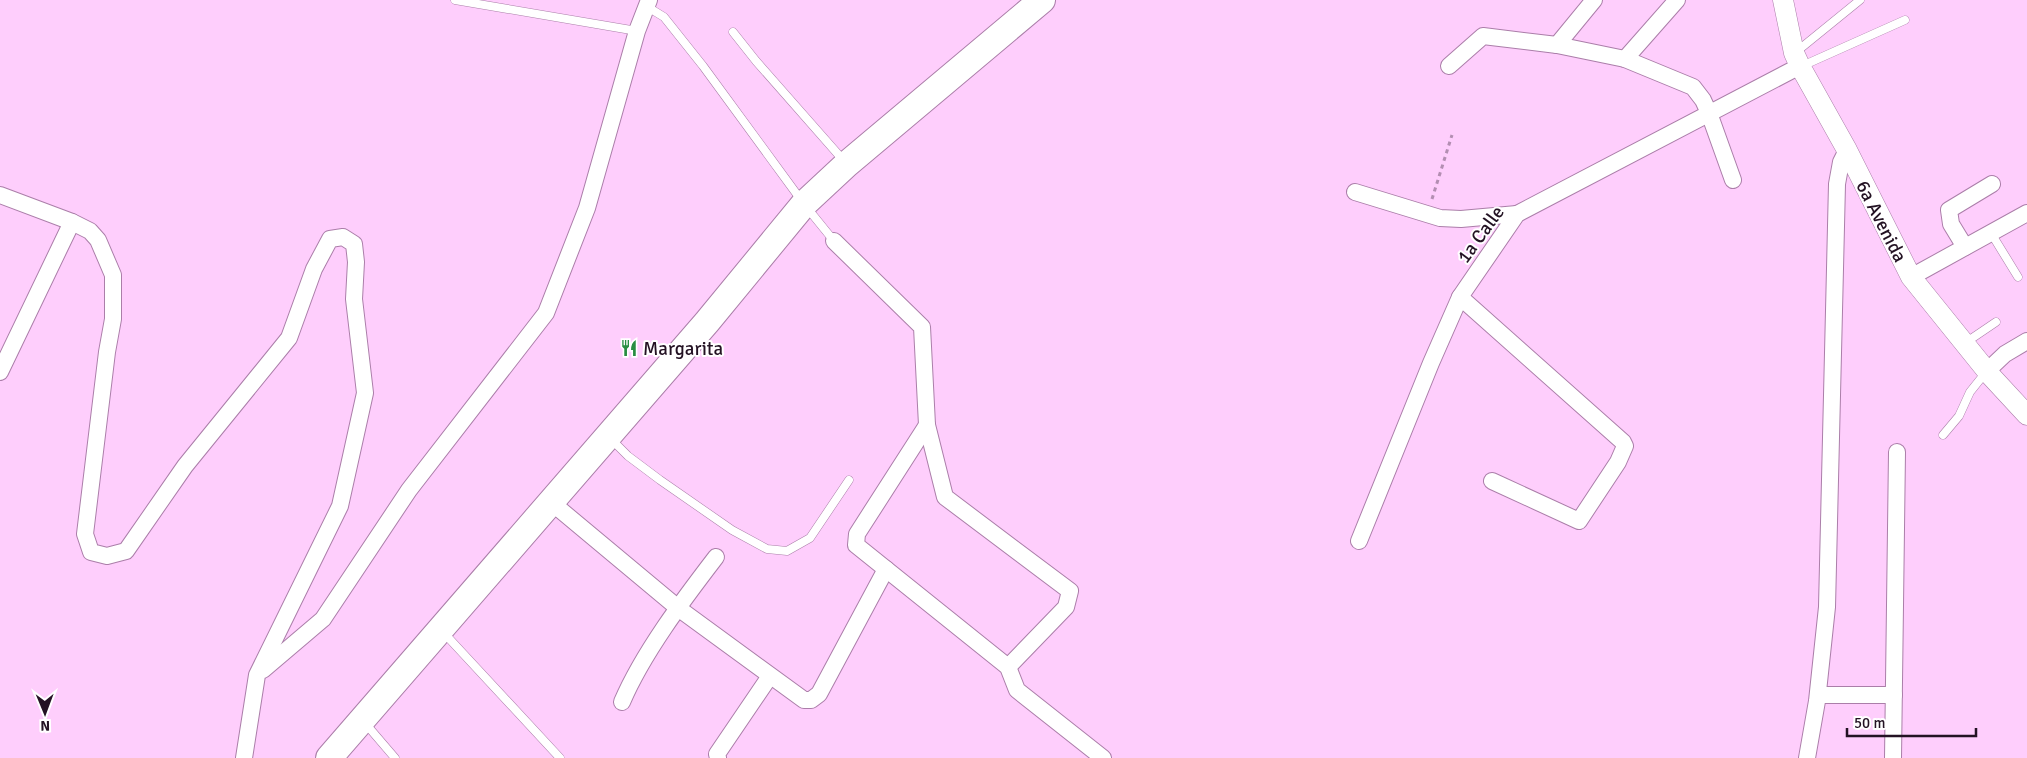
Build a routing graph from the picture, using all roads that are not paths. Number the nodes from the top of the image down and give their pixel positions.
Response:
1 (455, 0) edge
2 (1042, 0) edge
3 (1594, 0) edge
4 (1677, 0) edge
5 (1783, 0) edge
6 (1860, 0) edge
7 (648, 3) edge
8 (1905, 20) dead end
9 (638, 31) junction
10 (733, 32) dead end
11 (1558, 45) junction
12 (1625, 59) junction
13 (1797, 60) junction
14 (1449, 66) dead end
15 (1709, 113) junction
16 (1847, 150) junction
17 (847, 164) junction
18 (1732, 180) dead end
19 (1992, 184) dead end
20 (1355, 192) dead end
21 (0, 195) edge
22 (804, 204) junction
23 (2027, 213) edge
24 (1517, 214) junction
25 (72, 222) junction
26 (1991, 233) junction
27 (834, 241) joint
28 (1965, 247) junction
29 (2018, 276) dead end
30 (1911, 277) junction
31 (1460, 297) junction
32 (1996, 322) dead end
33 (2027, 342) edge
34 (1965, 343) junction
35 (1987, 371) junction
36 (0, 372) edge
37 (2027, 415) edge
38 (928, 425) junction
39 (1942, 435) dead end
40 (608, 436) junction
41 (1897, 452) dead end
42 (849, 480) dead end
43 (1492, 480) dead end
44 (551, 502) junction
45 (1360, 540) dead end
46 (716, 557) dead end
47 (886, 569) junction
48 (678, 608) junction
49 (441, 629) junction
50 (1008, 667) junction
51 (257, 675) junction
52 (770, 676) junction
53 (1818, 695) junction
54 (1894, 695) junction
55 (622, 702) dead end
56 (362, 719) junction
57 (244, 758) edge
58 (329, 758) edge
59 (395, 758) edge
60 (560, 758) edge
61 (718, 758) edge
62 (1103, 758) edge
63 (1807, 758) edge
64 (1893, 758) edge

1 - 9 lane
2 - 17 main road
3 - 11 street
4 - 12 street
5 - 13 street, 6a Avenida
6 - 13 lane
7 - 9 street
7 - 22 lane
8 - 13 lane
9 - 51 street
10 - 17 lane
11 - 12 street
11 - 14 street
12 - 15 street
13 - 15 street, 1a Calle
13 - 16 street, 6a Avenida
15 - 18 street
15 - 24 street, 1a Calle
16 - 30 street, 6a Avenida
16 - 53 street
17 - 22 main road
19 - 28 street
20 - 24 street
21 - 25 street
22 - 27 lane
22 - 40 main road
23 - 26 street
24 - 31 street, 1a Calle
25 - 36 street
25 - 51 street
26 - 28 street
26 - 29 lane
27 - 38 street
28 - 30 street
30 - 34 street, 6a Avenida
31 - 43 street
31 - 45 street, 1a Calle
32 - 34 lane
33 - 35 street
34 - 35 street, 6a Avenida
35 - 37 street, 6a Avenida
35 - 39 lane
38 - 47 street
38 - 50 street
40 - 42 lane
40 - 44 main road
41 - 54 street
44 - 48 street
44 - 49 main road
46 - 48 street
47 - 50 street
47 - 52 street
48 - 52 street
48 - 55 street
49 - 56 main road
49 - 60 lane
50 - 62 street
51 - 57 street
52 - 61 street
53 - 54 street
53 - 63 street
54 - 64 street
56 - 58 main road
56 - 59 lane

